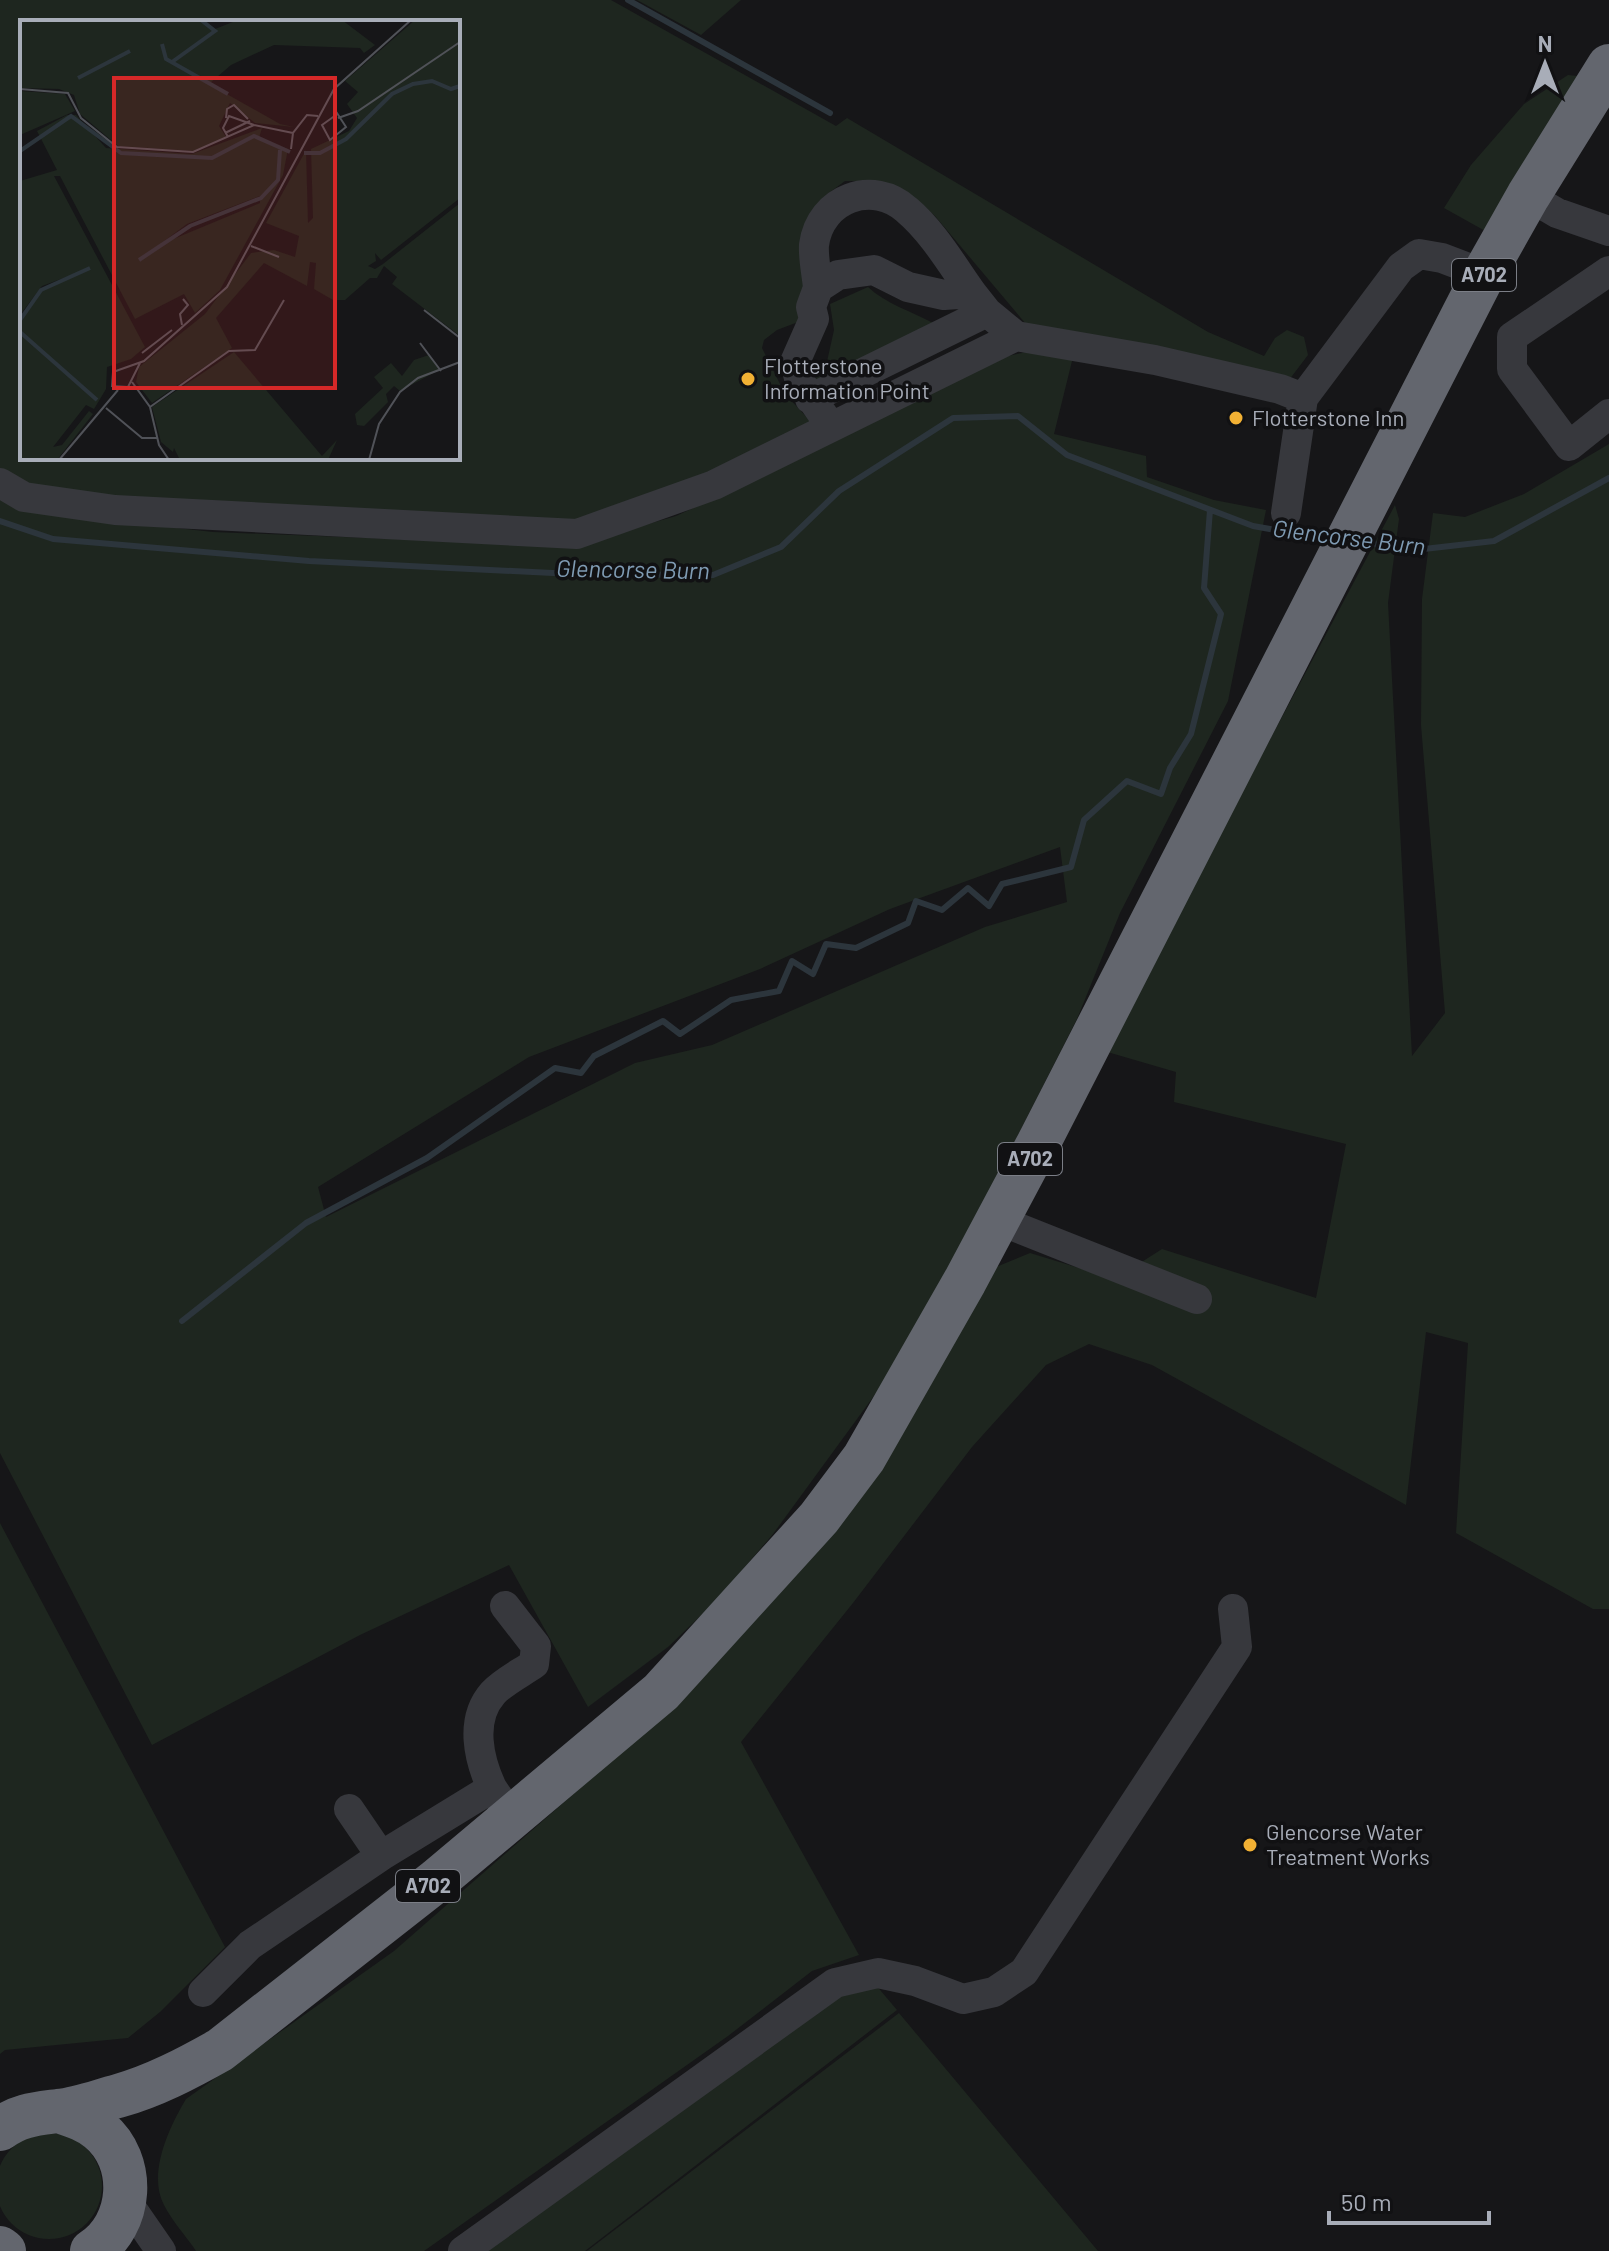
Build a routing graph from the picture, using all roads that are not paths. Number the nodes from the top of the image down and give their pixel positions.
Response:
1 (1609, 66) edge
2 (1528, 196) junction
3 (1609, 231) edge
4 (1609, 271) edge
5 (1484, 274) junction
6 (818, 288) junction
7 (980, 303) junction
8 (1016, 336) junction
9 (1303, 398) junction
10 (810, 399) junction
11 (1609, 414) edge
12 (830, 425) junction
13 (0, 483) edge
14 (1286, 513) dead end
15 (998, 1220) junction
16 (1197, 1299) dead end
17 (505, 1606) dead end
18 (1233, 1609) dead end
19 (502, 1802) junction
20 (349, 1809) dead end
21 (381, 1856) junction
22 (203, 1992) dead end
23 (187, 2069) junction
24 (59, 2111) junction
25 (0, 2129) edge
26 (124, 2184) junction
27 (92, 2251) edge
28 (161, 2251) edge
29 (463, 2251) edge

1 - 2 highway, A702
2 - 3 street
2 - 5 highway, A702
4 - 11 street
5 - 9 street
5 - 15 highway, A702
6 - 7 street
6 - 7 street
6 - 10 street
7 - 8 street
7 - 10 street
8 - 9 street
8 - 12 street
9 - 14 street
10 - 12 street
12 - 13 street
15 - 16 street
15 - 19 highway, A702
17 - 19 street
18 - 29 street
19 - 21 street
19 - 23 highway, A702
20 - 21 street
21 - 22 street
23 - 24 highway, A702
23 - 26 highway, A702
24 - 25 highway, A702
24 - 26 highway
26 - 27 highway, A702
26 - 28 street

